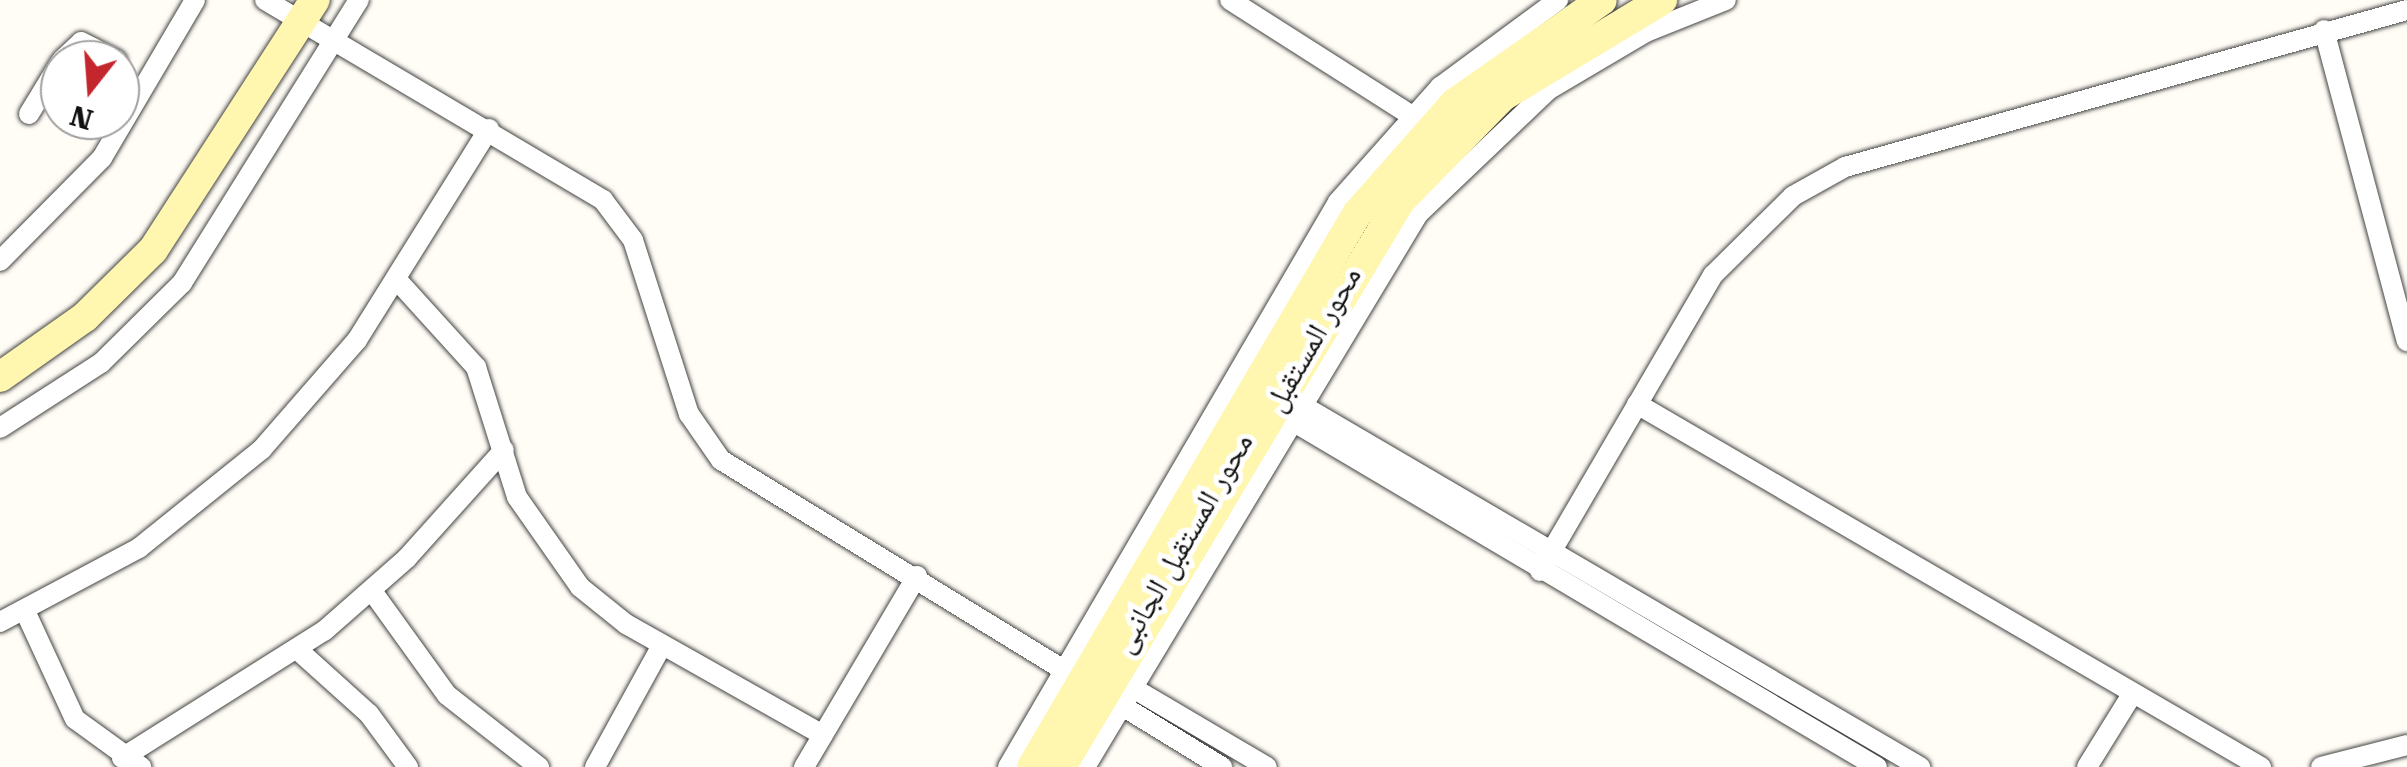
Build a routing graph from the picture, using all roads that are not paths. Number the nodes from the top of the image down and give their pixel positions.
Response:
1 (195, 0) edge
2 (264, 0) edge
3 (359, 0) edge
4 (1230, 0) edge
5 (1276, 0) edge
6 (1558, 0) edge
7 (1602, 0) edge
8 (1662, 0) edge
9 (1726, 0) edge
10 (2407, 10) edge
11 (308, 11) edge
12 (1258, 17) junction
13 (2324, 30) junction
14 (336, 39) junction
15 (140, 74) edge
16 (150, 80) junction
17 (40, 96) edge
18 (29, 114) dead end
19 (1421, 121) junction
20 (490, 129) junction
21 (0, 262) edge
22 (397, 280) junction
23 (2407, 342) edge
24 (0, 377) edge
25 (1275, 400) junction
26 (1637, 404) junction
27 (0, 428) edge
28 (504, 450) junction
29 (1202, 456) junction
30 (1552, 551) junction
31 (1540, 571) junction
32 (917, 576) junction
33 (372, 591) junction
34 (25, 611) junction
35 (0, 622) edge
36 (662, 645) junction
37 (299, 650) junction
38 (1102, 683) junction
39 (2131, 696) junction
40 (823, 735) junction
41 (2407, 745) edge
42 (132, 762) edge
43 (408, 767) edge
44 (539, 767) edge
45 (595, 767) edge
46 (804, 767) edge
47 (1008, 767) edge
48 (1032, 767) edge
49 (1062, 767) edge
50 (1086, 767) edge
51 (1222, 767) edge
52 (1267, 767) edge
53 (1877, 767) edge
54 (1920, 767) edge
55 (2088, 767) edge
56 (2260, 767) edge
57 (2320, 767) edge

1 - 16 street
2 - 11 street
3 - 14 street
4 - 12 street
5 - 12 street
6 - 19 street, محور المستقبل الجانبى
7 - 19 street, محور المستقبل
8 - 25 street, محور المستقبل
9 - 25 street
10 - 13 street
11 - 14 street
11 - 24 street
12 - 19 street
13 - 23 street
13 - 26 street
14 - 20 street
14 - 27 street
15 - 16 street
16 - 21 street
17 - 18 street
19 - 25 street, محور المستقبل
19 - 29 street, محور المستقبل الجانبى
20 - 22 street
20 - 32 street
22 - 28 street
22 - 34 street
25 - 29 street, محور المستقبل
25 - 30 street
25 - 31 street
25 - 38 street, محور المستقبل
26 - 30 street
26 - 39 street
28 - 33 street
28 - 36 street
29 - 38 street, محور المستقبل
30 - 31 street
30 - 54 street
31 - 53 street
32 - 38 street
32 - 40 street
33 - 37 street
33 - 44 street
34 - 35 street
34 - 42 street
36 - 40 street
36 - 45 street
37 - 42 street
37 - 43 street
38 - 47 street, محور المستقبل الجانبى
38 - 48 street, محور المستقبل
38 - 49 street, محور المستقبل
38 - 50 street
38 - 51 street
38 - 52 street
39 - 55 street
39 - 56 street
40 - 46 street
41 - 57 street

